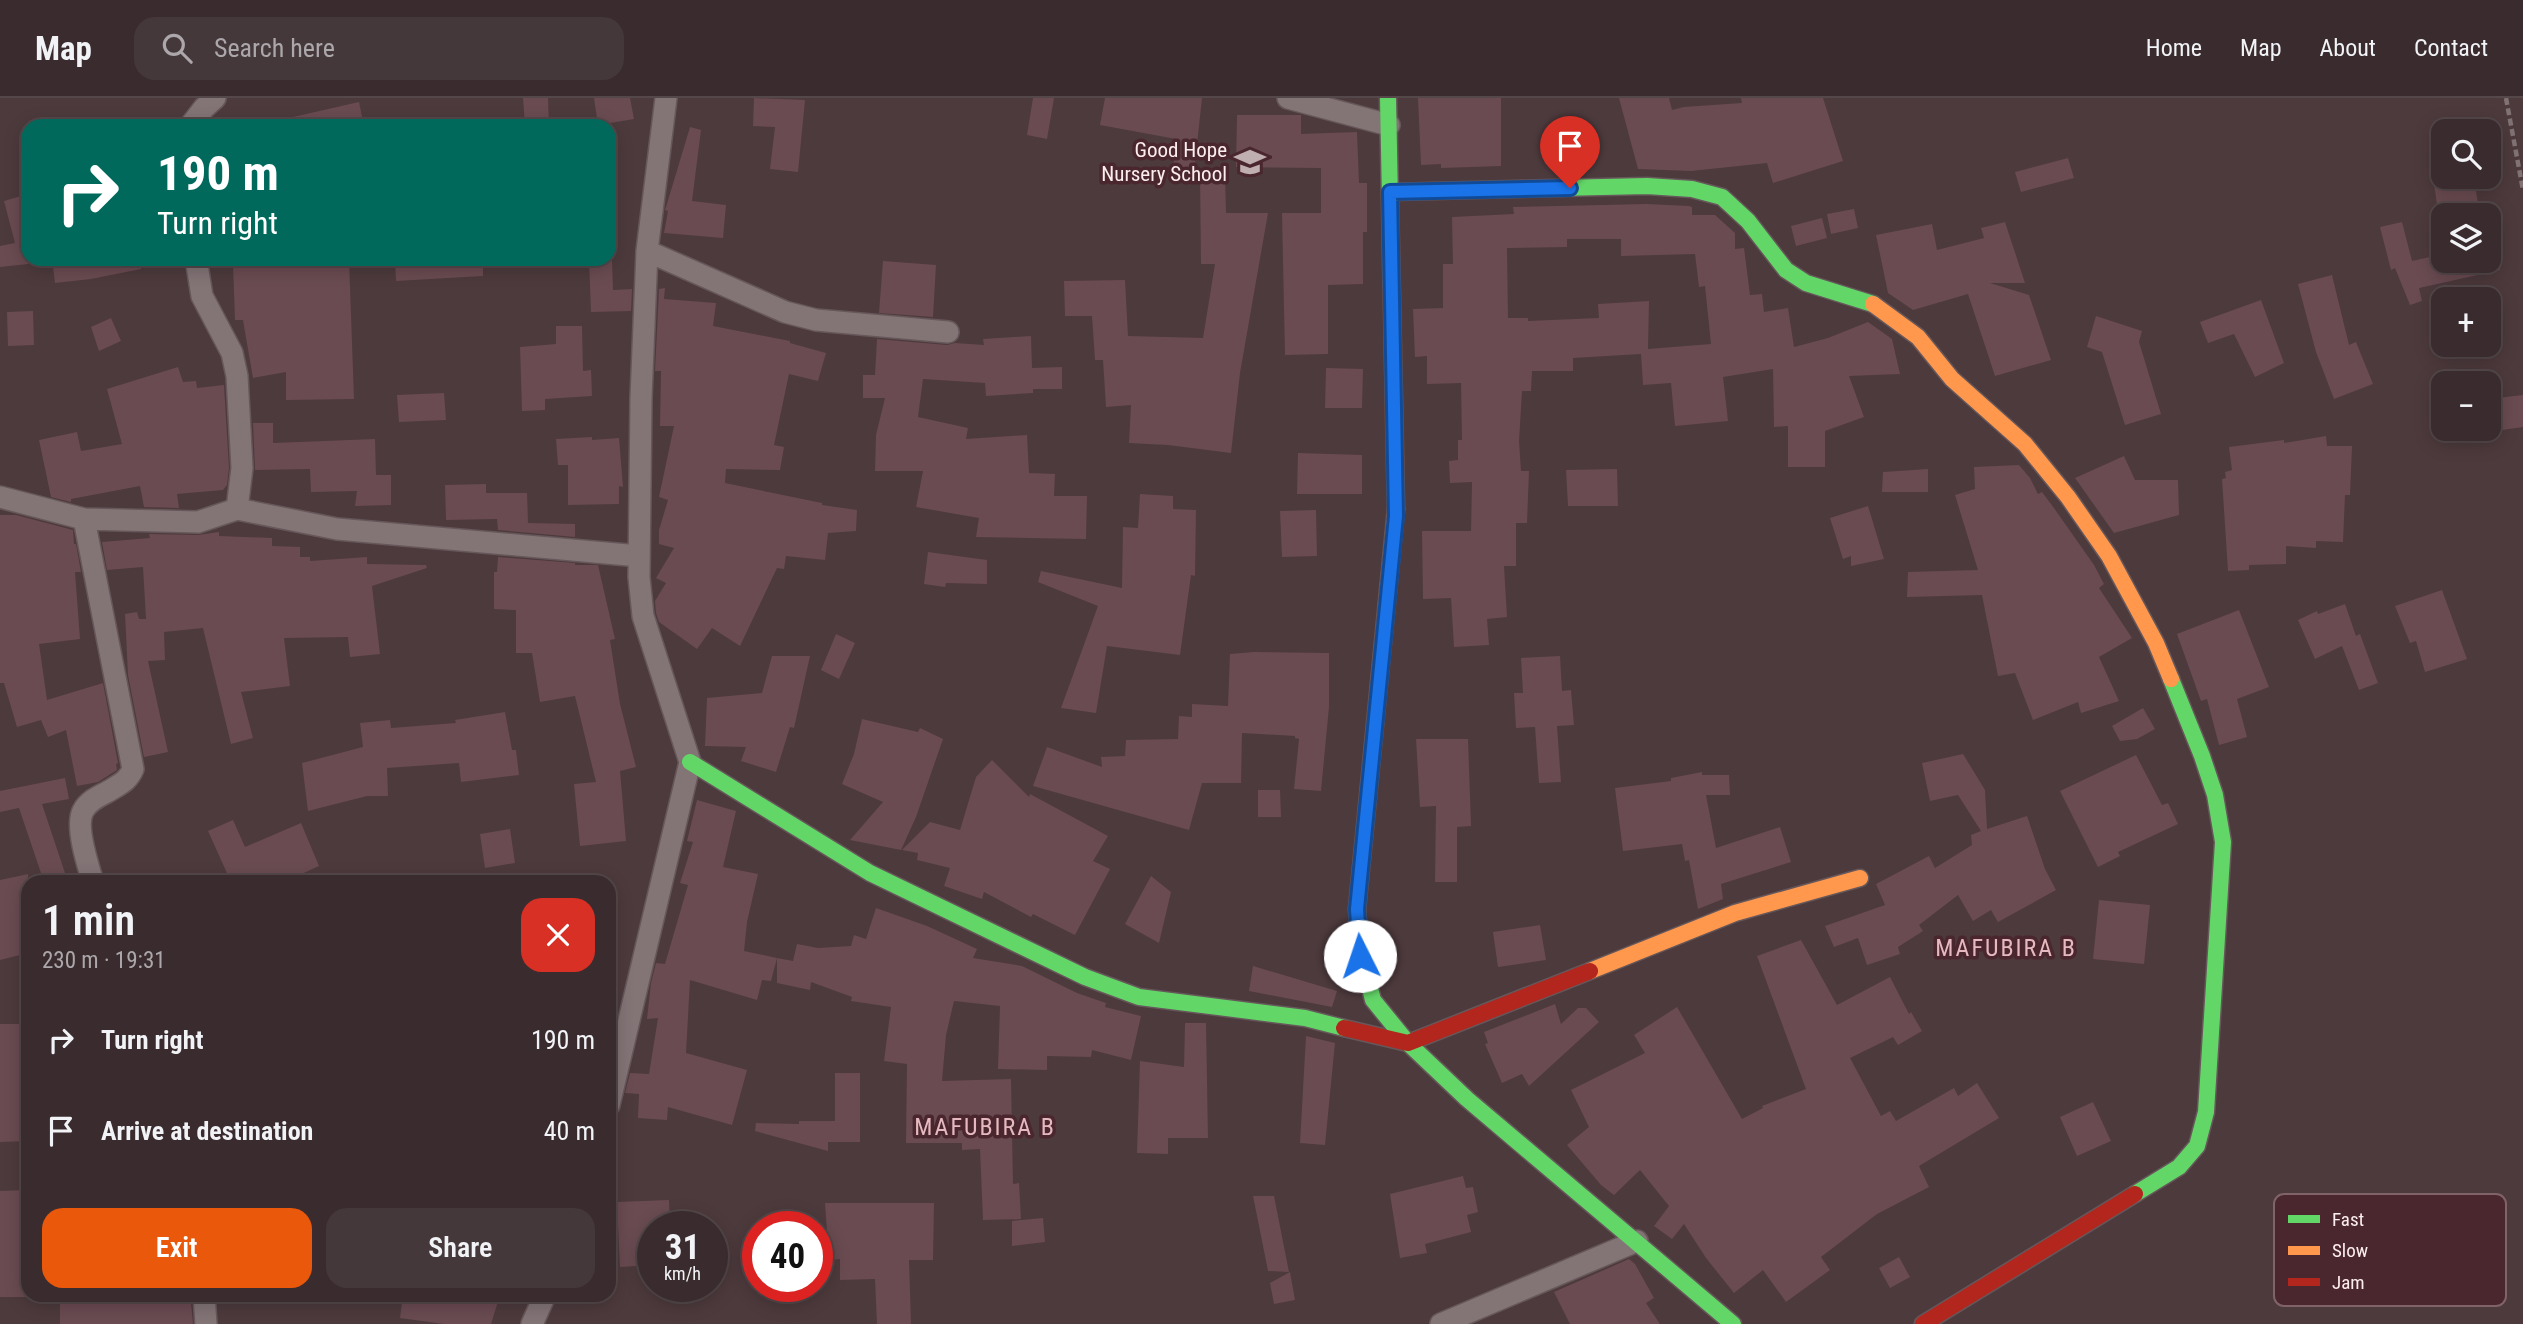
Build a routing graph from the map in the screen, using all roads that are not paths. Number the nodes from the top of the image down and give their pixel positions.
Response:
1 (215, 98) edge
2 (666, 98) edge
3 (1288, 98) edge
4 (1388, 98) edge
5 (195, 119) edge
6 (1389, 125) junction
7 (1390, 192) junction
8 (647, 251) junction
9 (197, 266) edge
10 (948, 332) dead end
11 (0, 497) edge
12 (237, 509) junction
13 (84, 519) junction
14 (639, 556) junction
15 (690, 762) junction
16 (91, 875) edge
17 (1860, 878) dead end
18 (1408, 1043) junction
19 (616, 1075) edge
20 (1637, 1241) junction
21 (204, 1302) edge
22 (542, 1302) edge
23 (206, 1324) edge
24 (532, 1324) edge
25 (1441, 1324) edge
26 (1733, 1324) edge
27 (1923, 1324) edge

1 - 5 street
2 - 8 street
3 - 6 street
4 - 6 street
6 - 7 street
7 - 18 street
7 - 27 street
8 - 10 street
8 - 14 street
9 - 12 street
11 - 13 street
12 - 13 street
12 - 14 street
13 - 16 street
14 - 15 street
15 - 18 street
15 - 19 street
17 - 18 street
18 - 20 street
20 - 25 street
20 - 26 street
21 - 23 street
22 - 24 street

